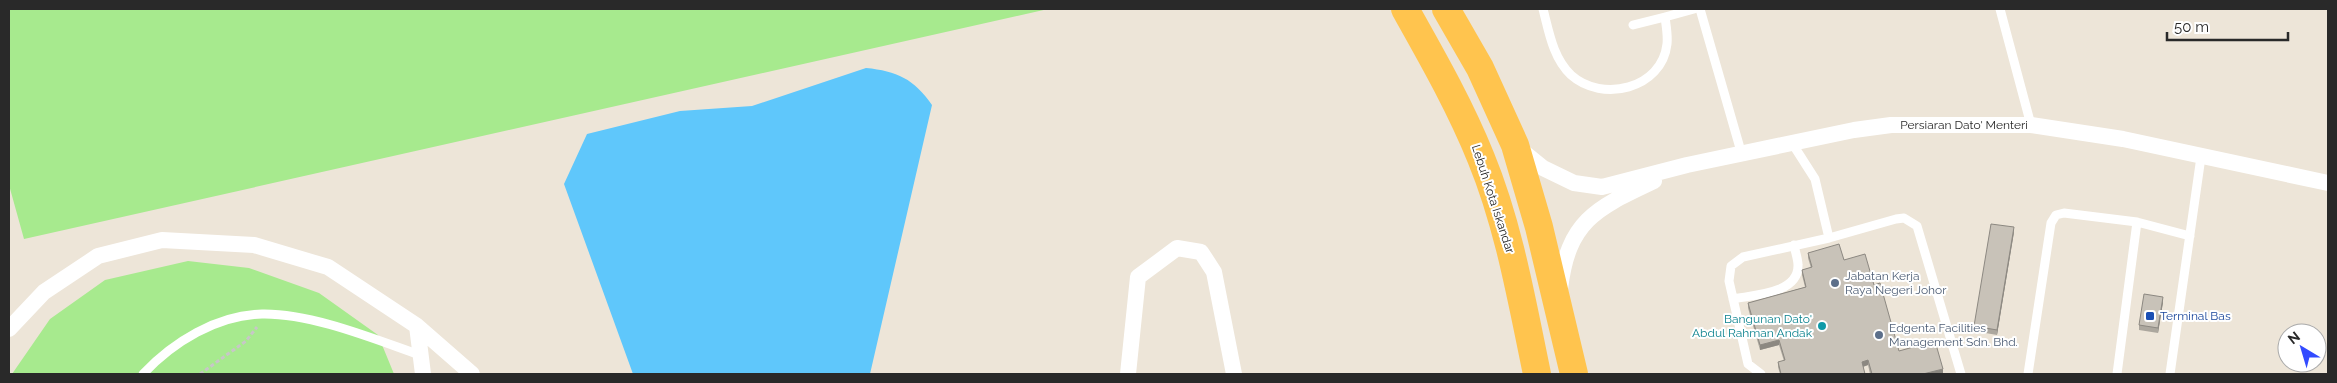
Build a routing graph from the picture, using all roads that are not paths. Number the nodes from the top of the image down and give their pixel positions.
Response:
1 (1405, 9) edge
2 (1446, 9) edge
3 (1543, 9) edge
4 (1694, 9) edge
5 (1700, 9) edge
6 (2000, 9) edge
7 (1665, 17) junction
8 (1633, 25) dead end
9 (2031, 125) junction
10 (1792, 143) junction
11 (1515, 145) junction
12 (1742, 155) junction
13 (2201, 157) junction
14 (1687, 165) junction
15 (2328, 183) edge
16 (2137, 222) junction
17 (2190, 236) junction
18 (1828, 238) junction
19 (1794, 245) junction
20 (1733, 299) junction
21 (1558, 310) junction
22 (417, 326) junction
23 (9, 329) edge
24 (420, 355) junction
25 (143, 374) edge
26 (423, 374) edge
27 (472, 374) edge
28 (1128, 374) edge
29 (1234, 374) edge
30 (1537, 374) edge
31 (1574, 374) edge
32 (1761, 374) edge
33 (1961, 374) edge
34 (2028, 374) edge
35 (2117, 374) edge
36 (2170, 374) edge

1 - 30 highway, Lebuh Kota Iskandar
2 - 11 highway
3 - 7 lane
4 - 7 lane
5 - 12 lane
6 - 9 lane
7 - 8 lane
9 - 10 street, Persiaran Dato' Menteri
9 - 13 street, Persiaran Dato' Menteri
10 - 12 street, Persiaran Dato' Menteri
10 - 18 lane
11 - 14 street, Persiaran Dato' Menteri
11 - 21 highway
12 - 14 street, Persiaran Dato' Menteri
13 - 15 street, Persiaran Dato' Menteri
13 - 17 lane
14 - 21 street, Persiaran Dato' Menteri
16 - 17 lane
16 - 34 lane
16 - 35 lane
17 - 36 lane
18 - 19 lane
18 - 33 lane
19 - 20 lane
19 - 20 lane
20 - 32 lane
21 - 31 highway
22 - 23 street
22 - 24 street
22 - 27 street
24 - 25 lane
24 - 26 street
28 - 29 street

